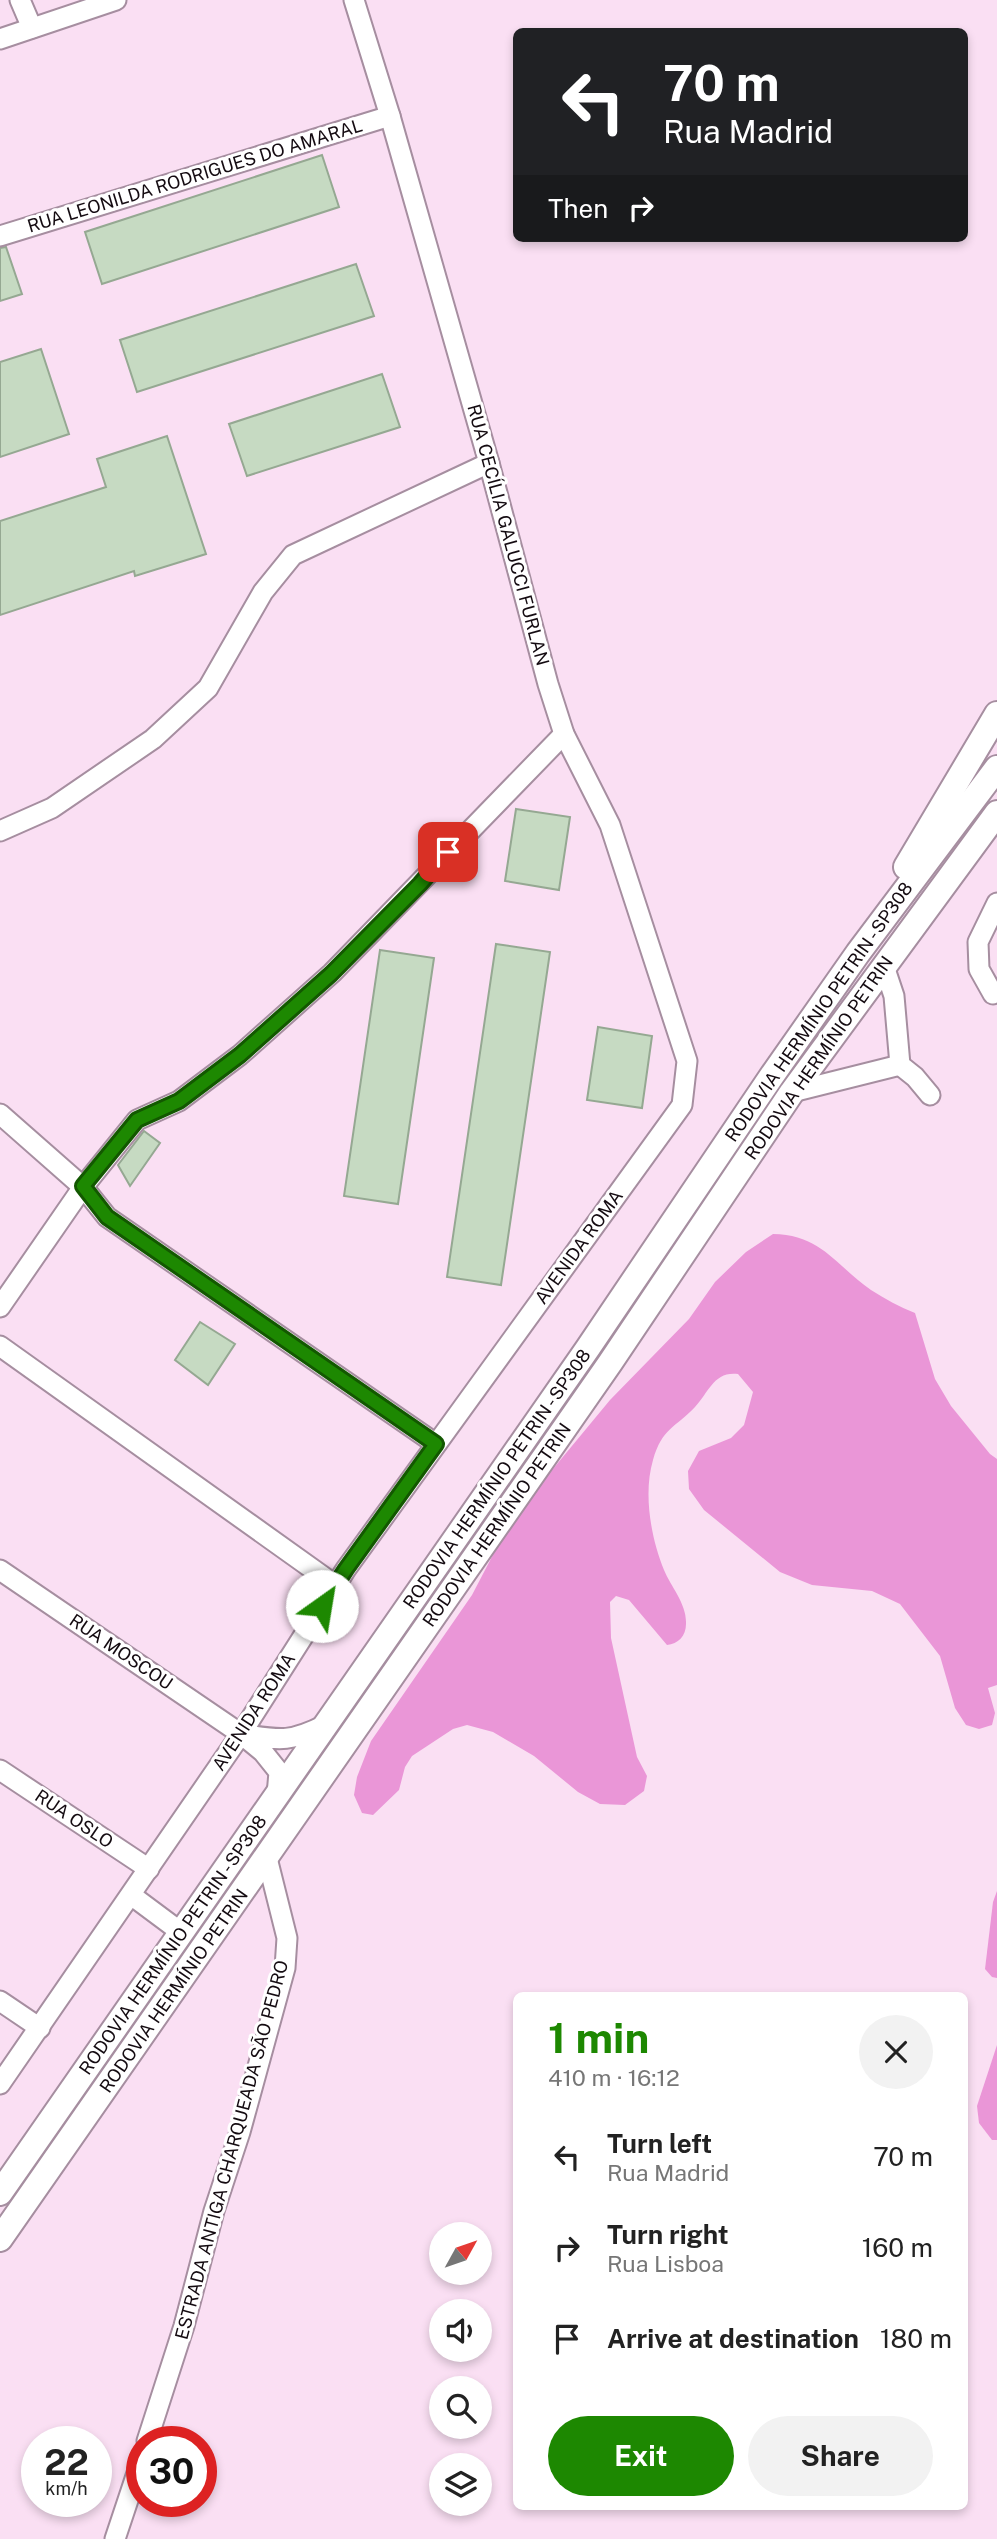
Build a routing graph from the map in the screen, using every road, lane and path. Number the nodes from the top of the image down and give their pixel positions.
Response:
1 (20, 0) edge
2 (116, 0) edge
3 (354, 0) edge
4 (32, 28) junction
5 (0, 39) edge
6 (390, 116) junction
7 (0, 236) edge
8 (489, 463) junction
9 (997, 714) edge
10 (564, 734) junction
11 (997, 768) edge
12 (997, 813) edge
13 (0, 831) edge
14 (997, 838) edge
15 (997, 903) edge
16 (858, 953) junction
17 (889, 958) junction
18 (993, 994) dead end
19 (687, 1061) joint
20 (900, 1065) junction
21 (792, 1092) junction
22 (930, 1095) dead end
23 (0, 1114) edge
24 (83, 1186) junction
25 (0, 1307) edge
26 (0, 1346) edge
27 (436, 1444) junction
28 (0, 1570) edge
29 (335, 1585) junction
30 (326, 1724) junction
31 (241, 1734) junction
32 (0, 1770) edge
33 (278, 1795) junction
34 (267, 1858) junction
35 (149, 1869) junction
36 (131, 1895) junction
37 (182, 1933) junction
38 (0, 2001) edge
39 (40, 2028) junction
40 (0, 2084) edge
41 (0, 2193) edge
42 (0, 2239) edge
43 (152, 2426) edge
44 (126, 2506) edge
45 (115, 2539) edge

1 - 4 street
2 - 4 street
3 - 6 street, RUA CECÍLIA GALUCCI FURLAN
4 - 5 street
6 - 7 street, RUA LEONILDA RODRIGUES DO AMARAL
6 - 8 street, RUA CECÍLIA GALUCCI FURLAN
8 - 10 street, RUA CECÍLIA GALUCCI FURLAN
8 - 13 street
9 - 16 main road
10 - 19 street, RUA CECÍLIA GALUCCI FURLAN
10 - 24 street
11 - 16 main road, RODOVIA HERMÍNIO PETRIN - SP308
12 - 17 main road, RODOVIA HERMÍNIO PETRIN
14 - 17 main road
15 - 18 street
16 - 30 main road, RODOVIA HERMÍNIO PETRIN - SP308
17 - 20 street
17 - 21 main road, RODOVIA HERMÍNIO PETRIN
19 - 27 street, AVENIDA ROMA
20 - 21 street
20 - 22 street
21 - 34 main road, RODOVIA HERMÍNIO PETRIN
23 - 24 street
24 - 25 street
24 - 27 street
26 - 29 street
27 - 29 street, AVENIDA ROMA
28 - 31 street, RUA MOSCOU
29 - 31 street, AVENIDA ROMA
30 - 31 street
30 - 33 main road, RODOVIA HERMÍNIO PETRIN - SP308
31 - 33 street, RUA MOSCOU
31 - 35 street, AVENIDA ROMA
32 - 35 street, RUA OSLO
33 - 37 main road, RODOVIA HERMÍNIO PETRIN - SP308
34 - 42 main road, RODOVIA HERMÍNIO PETRIN
34 - 43 street, ESTRADA ANTIGA CHARQUEADA SÃO PEDRO
35 - 36 street, AVENIDA ROMA
36 - 37 street
36 - 39 street, AVENIDA ROMA
37 - 41 main road, RODOVIA HERMÍNIO PETRIN - SP308
38 - 39 street
39 - 40 street, AVENIDA ROMA
44 - 45 street

